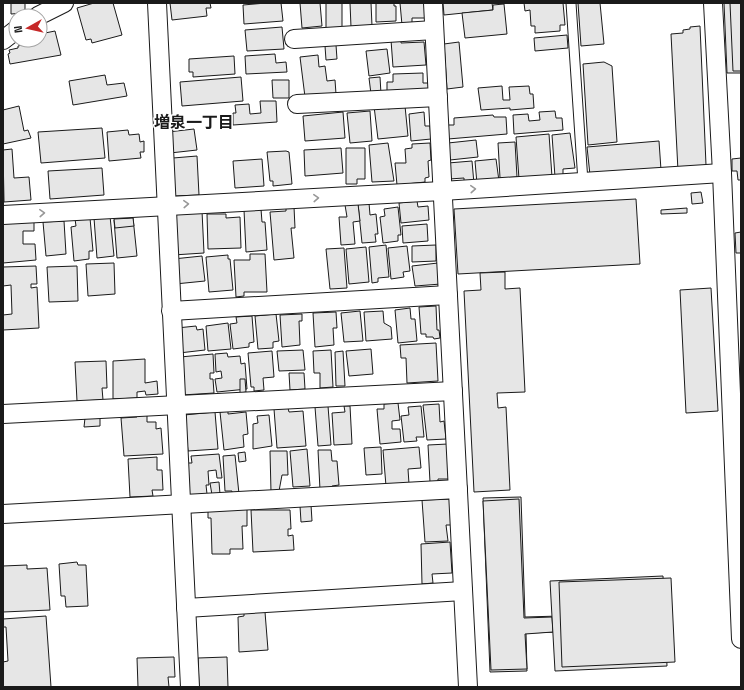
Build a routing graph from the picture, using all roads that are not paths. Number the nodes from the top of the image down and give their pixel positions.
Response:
1 (64, 3) edge
2 (156, 3) edge
3 (433, 3) edge
4 (571, 3) edge
5 (713, 3) edge
6 (48, 11) edge
7 (434, 30) junction
8 (294, 38) dead end
9 (438, 97) junction
10 (297, 104) dead end
11 (722, 173) junction
12 (583, 182) junction
13 (442, 191) junction
14 (166, 206) junction
15 (3, 215) edge
16 (448, 294) junction
17 (172, 311) junction
18 (453, 391) junction
19 (176, 405) junction
20 (3, 414) edge
21 (458, 489) junction
22 (181, 504) junction
23 (3, 514) edge
24 (463, 591) junction
25 (186, 608) junction
26 (741, 639) edge
27 (190, 687) edge
28 (468, 687) edge

1 - 6 street
2 - 14 street
3 - 7 street
4 - 12 lane
5 - 11 street
7 - 8 street
7 - 9 street
9 - 10 street
9 - 13 street
11 - 12 street
11 - 26 street
13 -> 12 street
14 -> 13 street
13 - 16 street
15 -> 14 street
14 - 17 street
16 - 17 street
16 - 18 street
17 - 19 street
18 - 19 street
18 - 21 street
19 - 20 street
19 - 22 street
21 - 22 street
21 - 24 street
22 - 23 street
22 - 25 street
24 - 25 street
24 - 28 street
25 - 27 street

